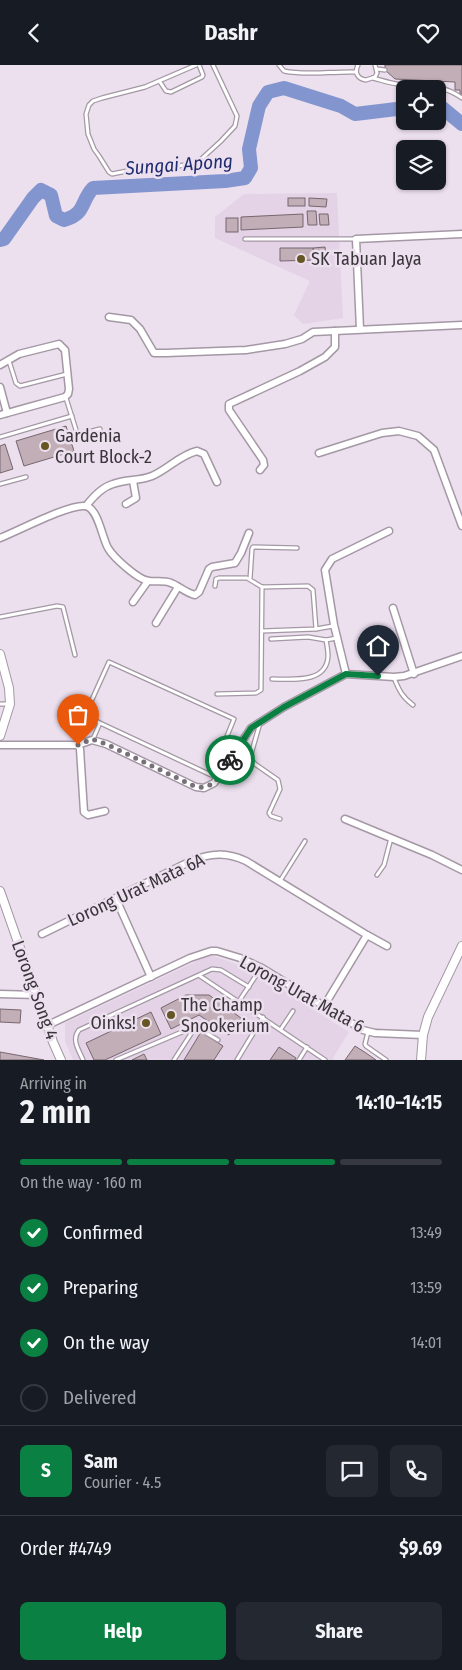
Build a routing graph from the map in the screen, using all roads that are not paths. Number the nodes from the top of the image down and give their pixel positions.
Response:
1 (198, 65) edge
2 (213, 65) edge
3 (279, 65) edge
4 (345, 65) edge
5 (358, 65) edge
6 (376, 67) edge
7 (384, 70) dead end
8 (345, 72) junction
9 (356, 72) junction
10 (373, 79) junction
11 (160, 82) junction
12 (462, 98) edge
13 (462, 234) edge
14 (245, 239) dead end
15 (356, 239) junction
16 (109, 317) dead end
17 (462, 325) edge
18 (360, 329) junction
19 (335, 331) junction
20 (9, 361) junction
21 (0, 365) edge
22 (68, 373) junction
23 (0, 387) edge
24 (66, 397) junction
25 (7, 413) junction
26 (0, 415) edge
27 (72, 417) junction
28 (100, 429) dead end
29 (0, 437) edge
30 (319, 453) dead end
31 (260, 470) dead end
32 (26, 477) dead end
33 (133, 481) junction
34 (217, 482) dead end
35 (0, 484) edge
36 (126, 503) dead end
37 (86, 506) junction
38 (462, 526) edge
39 (389, 531) dead end
40 (249, 533) dead end
41 (0, 538) edge
42 (297, 548) dead end
43 (250, 579) junction
44 (148, 581) junction
45 (215, 586) dead end
46 (178, 587) junction
47 (262, 587) junction
48 (134, 601) dead end
49 (393, 609) dead end
50 (0, 617) edge
51 (156, 623) dead end
52 (334, 625) junction
53 (316, 629) junction
54 (262, 631) junction
55 (337, 638) junction
56 (271, 639) dead end
57 (326, 640) junction
58 (0, 654) edge
59 (75, 655) dead end
60 (462, 656) edge
61 (3, 674) edge
62 (346, 674) junction
63 (414, 674) junction
64 (394, 677) junction
65 (272, 679) dead end
66 (218, 694) dead end
67 (10, 703) junction
68 (0, 704) edge
69 (413, 705) dead end
70 (260, 722) junction
71 (100, 723) junction
72 (0, 736) edge
73 (92, 739) junction
74 (0, 745) edge
75 (78, 745) junction
76 (105, 811) dead end
77 (280, 819) dead end
78 (345, 819) dead end
79 (391, 837) junction
80 (304, 841) dead end
81 (462, 870) edge
82 (377, 875) dead end
83 (279, 882) junction
84 (0, 891) edge
85 (116, 899) junction
86 (42, 934) dead end
87 (367, 935) junction
88 (387, 946) dead end
89 (462, 946) edge
90 (262, 968) junction
91 (200, 975) junction
92 (151, 977) junction
93 (249, 987) junction
94 (0, 994) edge
95 (37, 995) junction
96 (239, 1001) junction
97 (324, 1006) junction
98 (293, 1011) dead end
99 (263, 1017) junction
100 (48, 1025) junction
101 (196, 1027) junction
102 (281, 1029) junction
103 (368, 1032) junction
104 (423, 1035) junction
105 (218, 1040) dead end
106 (307, 1047) junction
107 (61, 1060) edge
108 (83, 1060) edge
109 (116, 1060) edge
110 (174, 1060) edge
111 (237, 1060) edge
112 (299, 1060) edge
113 (325, 1060) edge
114 (386, 1060) edge
115 (422, 1060) edge

1 - 11 lane
1 - 11 lane
2 - 11 lane
3 - 8 lane
4 - 8 lane
5 - 9 lane
6 - 7 lane
6 - 10 lane
8 - 9 lane
9 - 10 lane
10 - 12 lane
13 - 15 street
14 - 15 lane
15 - 18 street
16 - 19 street
17 - 18 street
18 - 19 street
19 - 31 street
20 - 21 street
20 - 22 lane
20 - 22 street
22 - 24 street
23 - 25 street
24 - 25 street
24 - 27 lane
25 - 26 street
27 - 28 lane
27 - 29 lane
30 - 38 street
32 - 35 lane
33 - 34 street
33 - 36 street
33 - 37 street
37 - 41 street
37 - 44 street
39 - 52 street
40 - 46 street
42 - 43 lane
43 - 45 lane
43 - 47 lane
44 - 46 street
44 - 48 street
46 - 51 street
47 - 53 lane
47 - 54 lane
49 - 63 street
50 - 59 lane
52 - 53 lane
52 - 55 street
53 - 54 lane
54 - 66 lane
55 - 57 lane
55 - 62 street
56 - 57 lane
57 - 65 lane
58 - 61 street
60 - 63 street
61 - 67 street
62 - 64 street
62 - 70 street
63 - 64 street
64 - 69 lane
67 - 68 lane
67 - 72 street
70 - 73 street
70 - 77 lane
71 - 71 lane
71 - 73 lane
73 - 75 street
74 - 75 street
75 - 76 street
78 - 79 street
79 - 81 street
79 - 82 lane
80 - 83 lane
83 - 85 street, Lorong Urat Mata 6A
83 - 87 street, Lorong Urat Mata 6A
84 - 95 street, Lorong Song 4
85 - 86 street, Lorong Urat Mata 6A
85 - 92 street
87 - 88 street, Lorong Urat Mata 6A
87 - 97 street
89 - 104 street
90 - 92 street, Lorong Urat Mata 6
90 - 93 lane
90 - 97 street, Lorong Urat Mata 6
91 - 93 lane
91 - 96 lane
91 - 108 lane
92 - 100 street, Lorong Urat Mata 6
93 - 96 lane
94 - 95 street
95 - 100 street, Lorong Song 4
96 - 99 lane
97 - 103 street, Lorong Urat Mata 6
98 - 102 lane
99 - 102 lane
99 - 111 lane
100 - 107 street, Lorong Song 4
101 - 105 lane
101 - 109 lane
101 - 110 lane
102 - 106 lane
103 - 104 street, Lorong Urat Mata 6
103 - 114 lane
104 - 115 street
106 - 112 lane
106 - 113 lane

